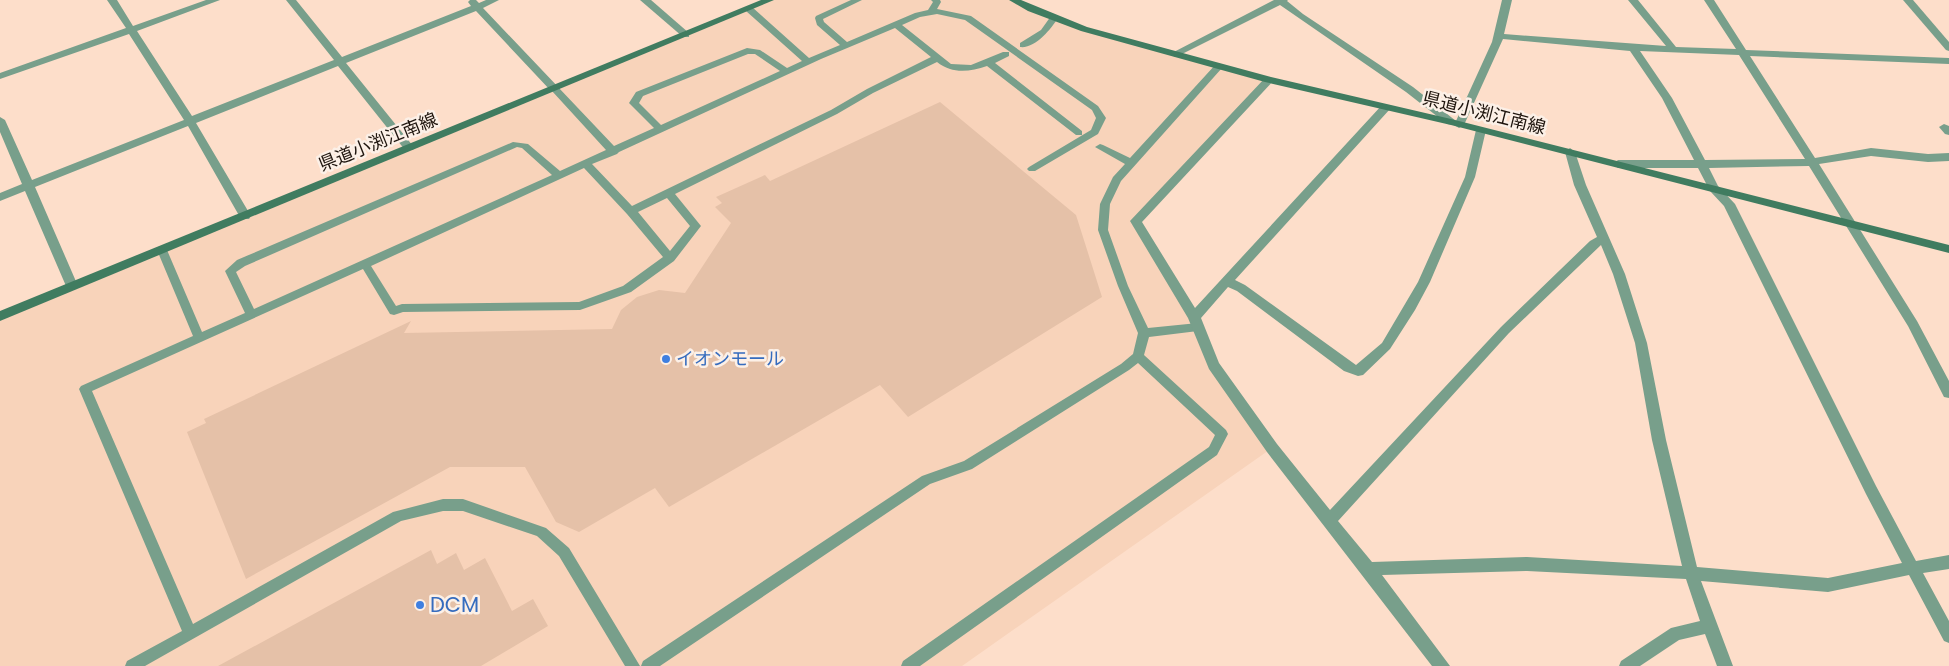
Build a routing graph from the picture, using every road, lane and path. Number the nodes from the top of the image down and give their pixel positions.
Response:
1 (112, 0) edge
2 (215, 0) edge
3 (291, 0) edge
4 (494, 0) edge
5 (645, 0) edge
6 (769, 0) edge
7 (858, 0) edge
8 (935, 0) edge
9 (1014, 0) edge
10 (1281, 0) edge
11 (1506, 0) edge
12 (1634, 0) edge
13 (1709, 0) edge
14 (1908, 0) edge
15 (475, 3) edge
16 (749, 9) junction
17 (931, 12) junction
18 (1054, 18) junction
19 (895, 24) junction
20 (132, 30) junction
21 (686, 35) junction
22 (1499, 36) junction
23 (846, 45) junction
24 (1023, 45) dead end
25 (1633, 48) junction
26 (1949, 48) edge
27 (1673, 49) junction
28 (1743, 52) junction
29 (1006, 54) dead end
30 (1175, 54) junction
31 (937, 58) junction
32 (340, 61) junction
33 (1949, 61) edge
34 (808, 62) junction
35 (989, 63) junction
36 (1219, 66) junction
37 (786, 72) junction
38 (0, 76) edge
39 (1269, 80) junction
40 (555, 89) junction
41 (1386, 107) junction
42 (0, 120) edge
43 (190, 121) junction
44 (1455, 124) junction
45 (660, 130) junction
46 (1480, 130) junction
47 (1079, 133) dead end
48 (1100, 146) dead end
49 (409, 148) junction
50 (614, 152) junction
51 (1570, 152) junction
52 (1949, 157) edge
53 (1811, 162) junction
54 (1131, 163) junction
55 (586, 164) junction
56 (1618, 164) junction
57 (1702, 165) junction
58 (1032, 169) dead end
59 (558, 176) junction
60 (30, 185) junction
61 (1714, 188) junction
62 (668, 192) junction
63 (0, 197) edge
64 (630, 211) junction
65 (245, 216) junction
66 (1849, 222) junction
67 (1604, 238) junction
68 (1949, 249) edge
69 (162, 250) junction
70 (670, 258) junction
71 (365, 264) junction
72 (1228, 282) junction
73 (72, 286) junction
74 (251, 314) junction
75 (0, 316) edge
76 (1196, 322) junction
77 (1144, 333) junction
78 (199, 338) junction
79 (1138, 356) junction
80 (1949, 393) edge
81 (1330, 520) junction
82 (1949, 562) edge
83 (1368, 568) junction
84 (1912, 568) junction
85 (1692, 573) junction
86 (1709, 626) junction
87 (190, 634) junction
88 (1949, 636) edge
89 (132, 666) edge
90 (633, 666) edge
91 (648, 666) edge
92 (908, 666) edge
93 (1442, 666) edge
94 (1626, 666) edge
95 (1724, 666) edge

1 - 20 street
2 - 20 street
3 - 32 street
4 - 15 street
5 - 21 street
6 - 16 main road, 県道小渕江南線
7 - 23 lane
8 - 17 lane
9 - 18 main road, 県道小渕江南線
10 - 30 street
10 - 44 street
11 - 22 street
12 - 27 street
13 - 28 street
14 - 26 street
15 - 32 street
15 - 40 street
16 - 21 main road, 県道小渕江南線
16 - 34 lane
17 - 19 lane
17 - 58 lane
18 - 24 lane
18 - 30 main road, 県道小渕江南線
19 - 23 lane
19 - 31 lane
20 - 38 street
20 - 43 street
21 - 40 main road, 県道小渕江南線
22 - 25 street
22 - 44 street
23 - 34 lane
25 - 27 street
25 - 57 street
27 - 28 street
28 - 33 street
28 - 53 street
29 - 35 lane
30 - 36 main road, 県道小渕江南線
31 - 35 lane
31 - 62 lane
32 - 43 street
32 - 49 street
34 - 37 lane
35 - 47 lane
36 - 39 main road, 県道小渕江南線
36 - 54 lane
37 - 45 lane
37 - 45 lane
39 - 41 main road, 県道小渕江南線
39 - 76 street
40 - 49 main road, 県道小渕江南線
40 - 50 lane
41 - 44 main road, 県道小渕江南線
41 - 72 street
42 - 60 street
43 - 60 street
43 - 65 street
44 - 46 main road, 県道小渕江南線
45 - 50 lane
46 - 51 main road, 県道小渕江南線
46 - 72 street
48 - 54 lane
49 - 65 main road, 県道小渕江南線
50 - 55 lane
51 - 56 main road, 県道小渕江南線
51 - 67 street
52 - 53 street
53 - 57 street
53 - 66 street
54 - 77 lane
55 - 59 lane
55 - 64 lane
56 - 57 street
56 - 61 main road, 県道小渕江南線
57 - 61 street
59 - 71 lane
59 - 74 lane
60 - 63 street
60 - 73 street
61 - 66 main road, 県道小渕江南線
61 - 84 street
62 - 64 lane
62 - 70 lane
64 - 70 lane
65 - 69 main road, 県道小渕江南線
66 - 68 main road, 県道小渕江南線
66 - 80 street
67 - 81 street
67 - 85 street
69 - 73 main road, 県道小渕江南線
69 - 78 lane
70 - 71 lane
71 - 74 lane
72 - 76 street
73 - 75 main road, 県道小渕江南線
74 - 78 lane
76 - 77 lane
76 - 81 street
77 - 79 lane
78 - 87 lane
79 - 91 lane
79 - 92 lane
81 - 83 street
82 - 84 street
83 - 85 street
83 - 93 street
84 - 85 street
84 - 88 street
85 - 86 street
86 - 94 street
86 - 95 street
87 - 89 lane
87 - 90 lane

